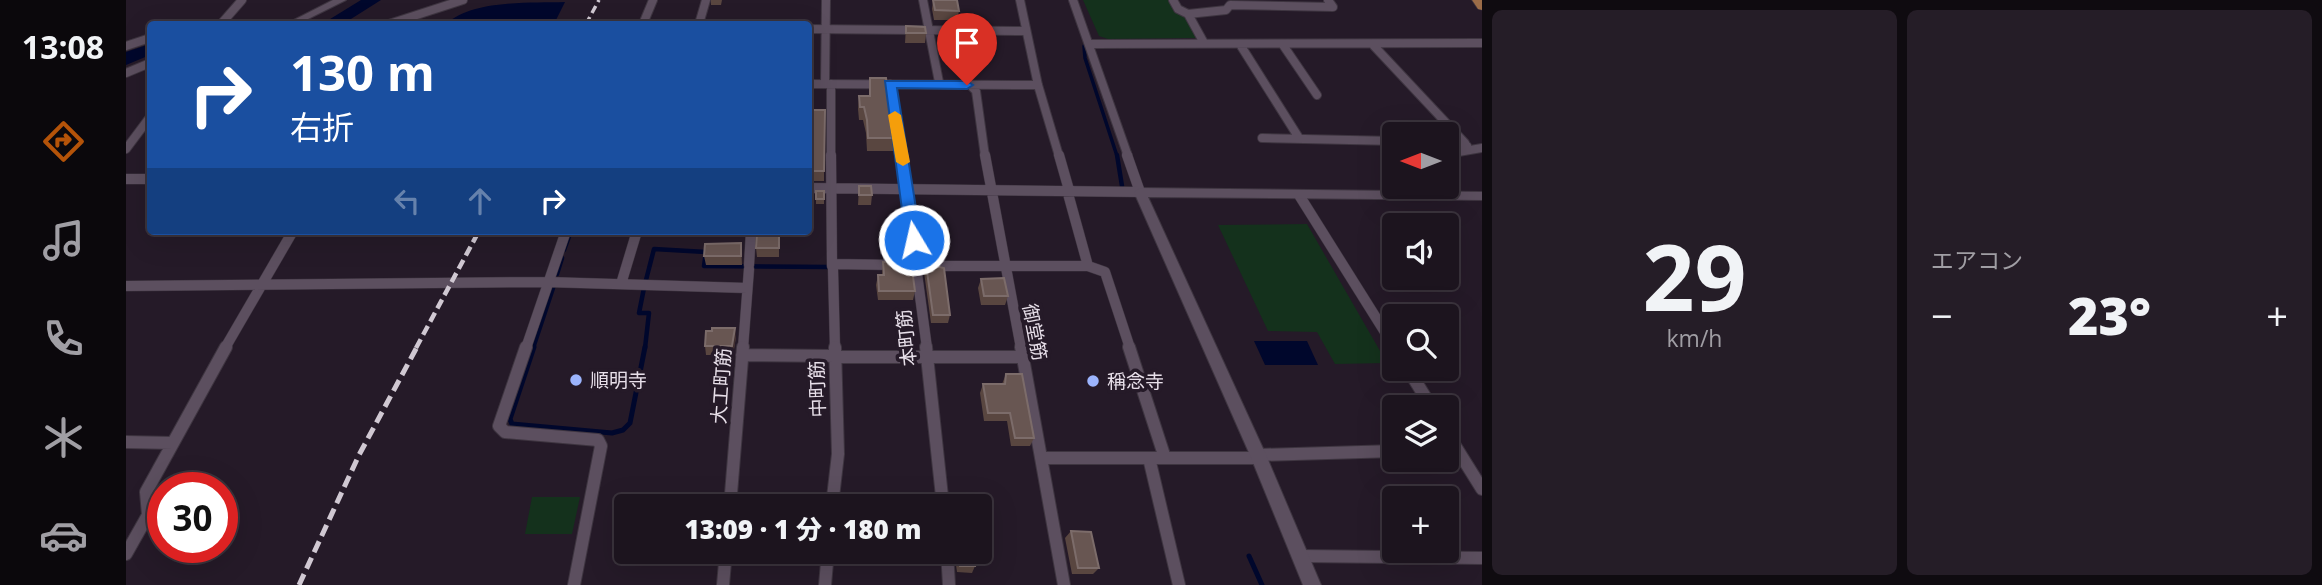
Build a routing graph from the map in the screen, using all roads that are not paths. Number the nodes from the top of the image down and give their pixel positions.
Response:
1 (242, 0) edge
2 (341, 0) edge
3 (463, 0) edge
4 (653, 0) edge
5 (706, 0) edge
6 (826, 0) edge
7 (923, 0) edge
8 (1020, 0) edge
9 (1073, 0) edge
10 (1173, 0) edge
11 (1328, 0) edge
12 (1478, 0) edge
13 (1482, 6) edge
14 (434, 9) junction
15 (1188, 14) junction
16 (224, 21) edge
17 (297, 21) edge
18 (398, 21) edge
19 (426, 21) edge
20 (644, 21) edge
21 (700, 21) edge
22 (812, 30) edge
23 (827, 30) junction
24 (928, 30) junction
25 (1026, 31) junction
26 (147, 39) edge
27 (1204, 43) junction
28 (1482, 43) edge
29 (1091, 44) junction
30 (1283, 45) junction
31 (126, 46) edge
32 (1241, 46) junction
33 (1374, 46) junction
34 (147, 64) edge
35 (126, 73) edge
36 (939, 82) junction
37 (812, 84) edge
38 (828, 84) junction
39 (890, 84) junction
40 (1038, 85) junction
41 (972, 87) junction
42 (1317, 95) dead end
43 (147, 121) edge
44 (1262, 138) dead end
45 (1299, 138) junction
46 (1382, 141) edge
47 (1460, 145) edge
48 (1467, 146) junction
49 (1482, 148) edge
50 (126, 149) edge
51 (1460, 149) edge
52 (126, 179) edge
53 (147, 179) edge
54 (812, 188) edge
55 (830, 188) junction
56 (906, 188) junction
57 (989, 188) junction
58 (1068, 190) junction
59 (1140, 192) junction
60 (1382, 192) edge
61 (1299, 195) junction
62 (1460, 195) edge
63 (1482, 196) edge
64 (291, 235) edge
65 (565, 235) edge
66 (636, 235) edge
67 (751, 235) edge
68 (832, 266) junction
69 (918, 266) junction
70 (1004, 266) junction
71 (1088, 266) junction
72 (547, 282) junction
73 (260, 284) junction
74 (621, 284) junction
75 (126, 286) edge
76 (747, 288) junction
77 (1382, 328) edge
78 (742, 355) junction
79 (835, 356) junction
80 (1022, 357) junction
81 (928, 358) junction
82 (126, 442) edge
83 (173, 443) junction
84 (1382, 451) edge
85 (1258, 456) junction
86 (1043, 458) junction
87 (1149, 458) junction
88 (1165, 458) junction
89 (1459, 458) edge
90 (1482, 487) edge
91 (731, 494) edge
92 (833, 494) edge
93 (942, 494) edge
94 (126, 554) edge
95 (1300, 556) junction
96 (1482, 558) edge
97 (725, 564) edge
98 (827, 564) edge
99 (948, 564) edge
100 (574, 585) edge
101 (723, 585) edge
102 (825, 585) edge
103 (949, 585) edge
104 (1064, 585) edge
105 (1179, 585) edge
106 (1312, 585) edge

1 - 16 street
2 - 17 street
3 - 14 street
4 - 20 street
5 - 21 street
6 - 23 street, 中町筋
7 - 24 street
8 - 25 street
9 - 29 street
10 - 15 street
11 - 15 street
12 - 13 highway
14 - 18 street
14 - 19 street
15 - 27 street
22 - 23 street
23 - 24 street
23 - 38 street, 中町筋
24 - 25 street
24 - 36 street
25 - 40 street
26 - 31 street
27 - 29 street
27 - 32 street
28 - 33 street
29 - 59 street
30 - 32 street
30 - 33 street
30 - 42 street
32 - 45 street
33 - 48 street
34 - 35 street
36 - 39 street
36 - 41 street
37 - 38 street
38 - 39 street
38 - 55 street, 中町筋
39 - 56 street, 本町筋
40 - 41 street
40 - 58 street
41 - 57 street, 御堂筋
43 - 50 street
44 - 45 street
45 - 46 street
47 - 48 street
48 - 49 street
48 - 51 street
52 - 53 street
54 - 55 street
55 - 56 street
55 - 68 street, 中町筋
56 - 57 street
56 - 69 street, 本町筋
57 - 58 street
57 - 70 street, 御堂筋
58 - 59 street
58 - 71 street
59 - 61 street
59 - 85 street
60 - 61 street
61 - 77 street
62 - 63 street
64 - 73 street
65 - 72 street
66 - 74 street
67 - 76 street, 大工町筋
68 - 69 street
68 - 79 street, 中町筋
69 - 70 street
69 - 81 street, 本町筋
70 - 71 street
70 - 80 street, 御堂筋
71 - 88 street
72 - 73 street
72 - 74 street
72 - 100 street
73 - 75 street
73 - 83 street
74 - 76 street
76 - 78 street, 大工町筋
78 - 79 street
78 - 91 street, 大工町筋
79 - 81 street
79 - 92 street, 中町筋
80 - 81 street
80 - 86 street, 御堂筋
81 - 93 street, 本町筋
82 - 83 street
83 - 94 street
84 - 85 street
85 - 88 street
85 - 95 street
86 - 87 street
86 - 104 street, 御堂筋
87 - 88 street
87 - 105 street
89 - 90 street
95 - 96 street
95 - 106 street
97 - 101 street
98 - 102 street
99 - 103 street

